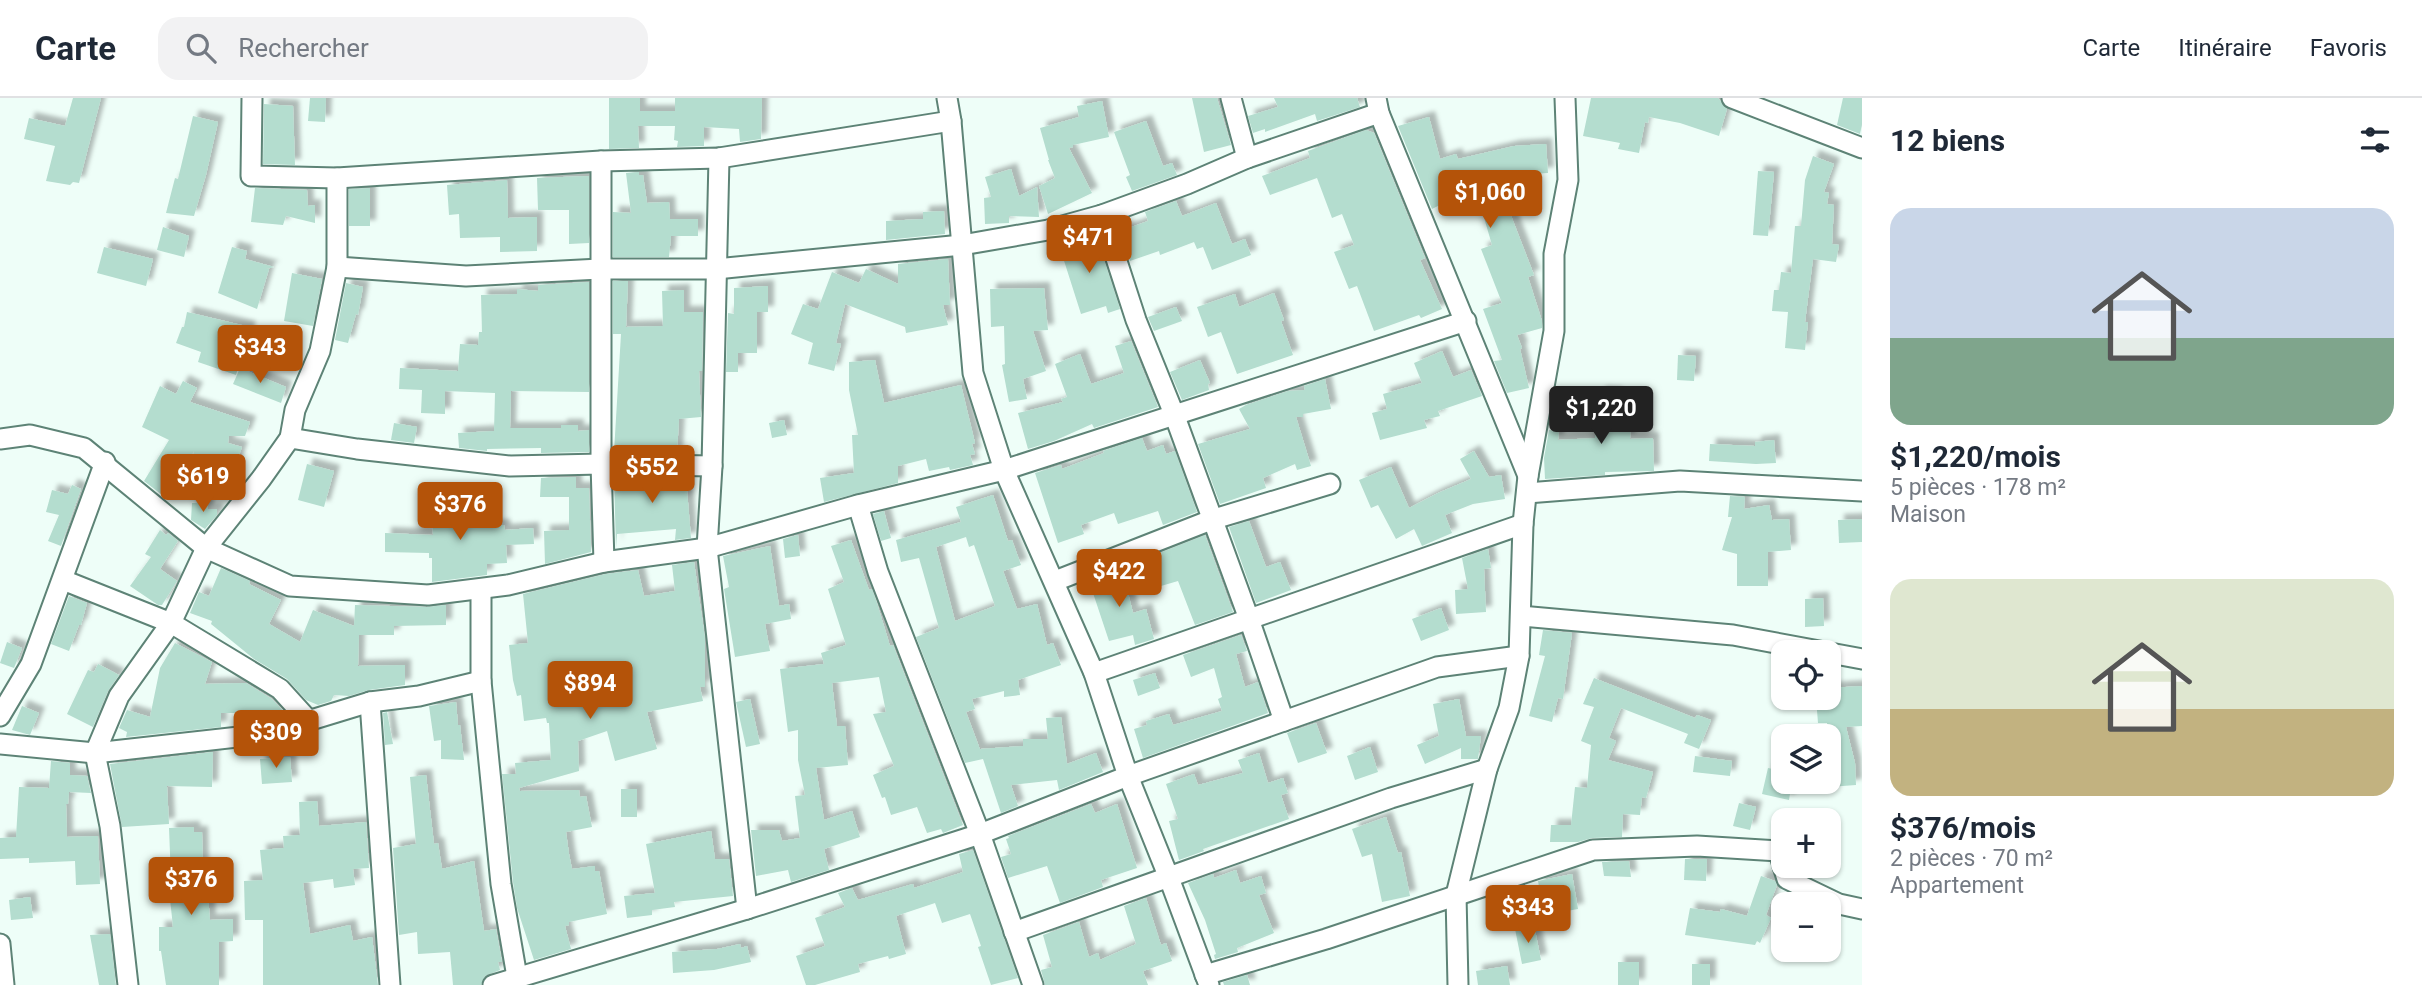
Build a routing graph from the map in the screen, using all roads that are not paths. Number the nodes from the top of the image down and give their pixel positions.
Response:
1 (252, 98) edge
2 (947, 98) edge
3 (1231, 98) edge
4 (1565, 98) edge
5 (1732, 98) edge
6 (1378, 105) edge
7 (951, 121) junction
8 (1862, 148) edge
9 (719, 158) junction
10 (1247, 158) junction
11 (601, 161) junction
12 (337, 178) junction
13 (1102, 215) junction
14 (962, 245) junction
15 (337, 267) junction
16 (600, 270) junction
17 (716, 270) junction
18 (1466, 321) junction
19 (1174, 414) junction
20 (290, 438) junction
21 (0, 439) edge
22 (104, 462) junction
23 (601, 464) junction
24 (712, 466) junction
25 (1004, 470) junction
26 (1330, 484) dead end
27 (1527, 484) junction
28 (1862, 491) edge
29 (859, 506) junction
30 (1211, 520) junction
31 (1523, 524) junction
32 (206, 548) junction
33 (708, 548) junction
34 (604, 562) junction
35 (63, 580) junction
36 (1055, 581) junction
37 (481, 589) junction
38 (1521, 616) junction
39 (1249, 619) junction
40 (171, 623) junction
41 (1519, 656) junction
42 (1862, 659) edge
43 (1094, 673) junction
44 (481, 681) junction
45 (370, 702) junction
46 (0, 716) edge
47 (309, 721) junction
48 (1284, 721) junction
49 (0, 744) edge
50 (95, 753) junction
51 (1487, 769) junction
52 (1128, 776) junction
53 (980, 834) junction
54 (1771, 851) edge
55 (1169, 878) junction
56 (1787, 878) edge
57 (1456, 895) junction
58 (747, 909) junction
59 (1862, 909) edge
60 (1014, 932) junction
61 (0, 943) edge
62 (517, 977) junction
63 (1207, 980) edge
64 (4, 985) edge
65 (128, 985) edge
66 (390, 985) edge
67 (493, 985) edge
68 (1033, 985) edge
69 (1458, 985) edge

1 - 12 street
2 - 7 street
3 - 10 street
4 - 27 street
5 - 8 street
6 - 10 street
6 - 18 street
7 - 9 street
7 - 14 street
9 - 11 street
9 - 17 street
10 - 13 street
11 - 12 street
11 - 16 street
12 - 15 street
13 - 14 street
13 - 19 street
14 - 17 street
14 - 25 street
15 - 16 street
15 - 20 street
16 - 17 street
16 - 23 street
17 - 24 street
18 - 19 street
18 - 27 street
19 - 25 street
19 - 30 street
20 - 23 street
20 - 32 street
21 - 22 street
22 - 32 street
22 - 35 street
23 - 24 street
23 - 34 street
24 - 33 street
25 - 29 street
25 - 36 street
26 - 30 street
27 - 28 street
27 - 31 street
29 - 33 street
29 - 53 street
30 - 36 street
30 - 39 street
31 - 38 street
31 - 39 street
32 - 37 street
32 - 40 street
33 - 34 street
33 - 58 street
34 - 37 street
35 - 40 street
35 - 46 street
36 - 43 street
37 - 44 street
38 - 41 street
38 - 42 street
39 - 43 street
39 - 48 street
40 - 47 street
40 - 50 street
41 - 48 street
41 - 51 street
43 - 52 street
44 - 45 street
44 - 62 street
45 - 47 street
45 - 66 street
47 - 50 street
48 - 52 street
49 - 50 street
50 - 65 street
51 - 55 street
51 - 57 street
52 - 53 street
52 - 55 street
53 - 58 street
53 - 60 street
54 - 57 street
55 - 60 street
55 - 63 street
56 - 59 street
57 - 63 street
57 - 69 street
58 - 62 street
60 - 68 street
61 - 64 street
62 - 67 street

